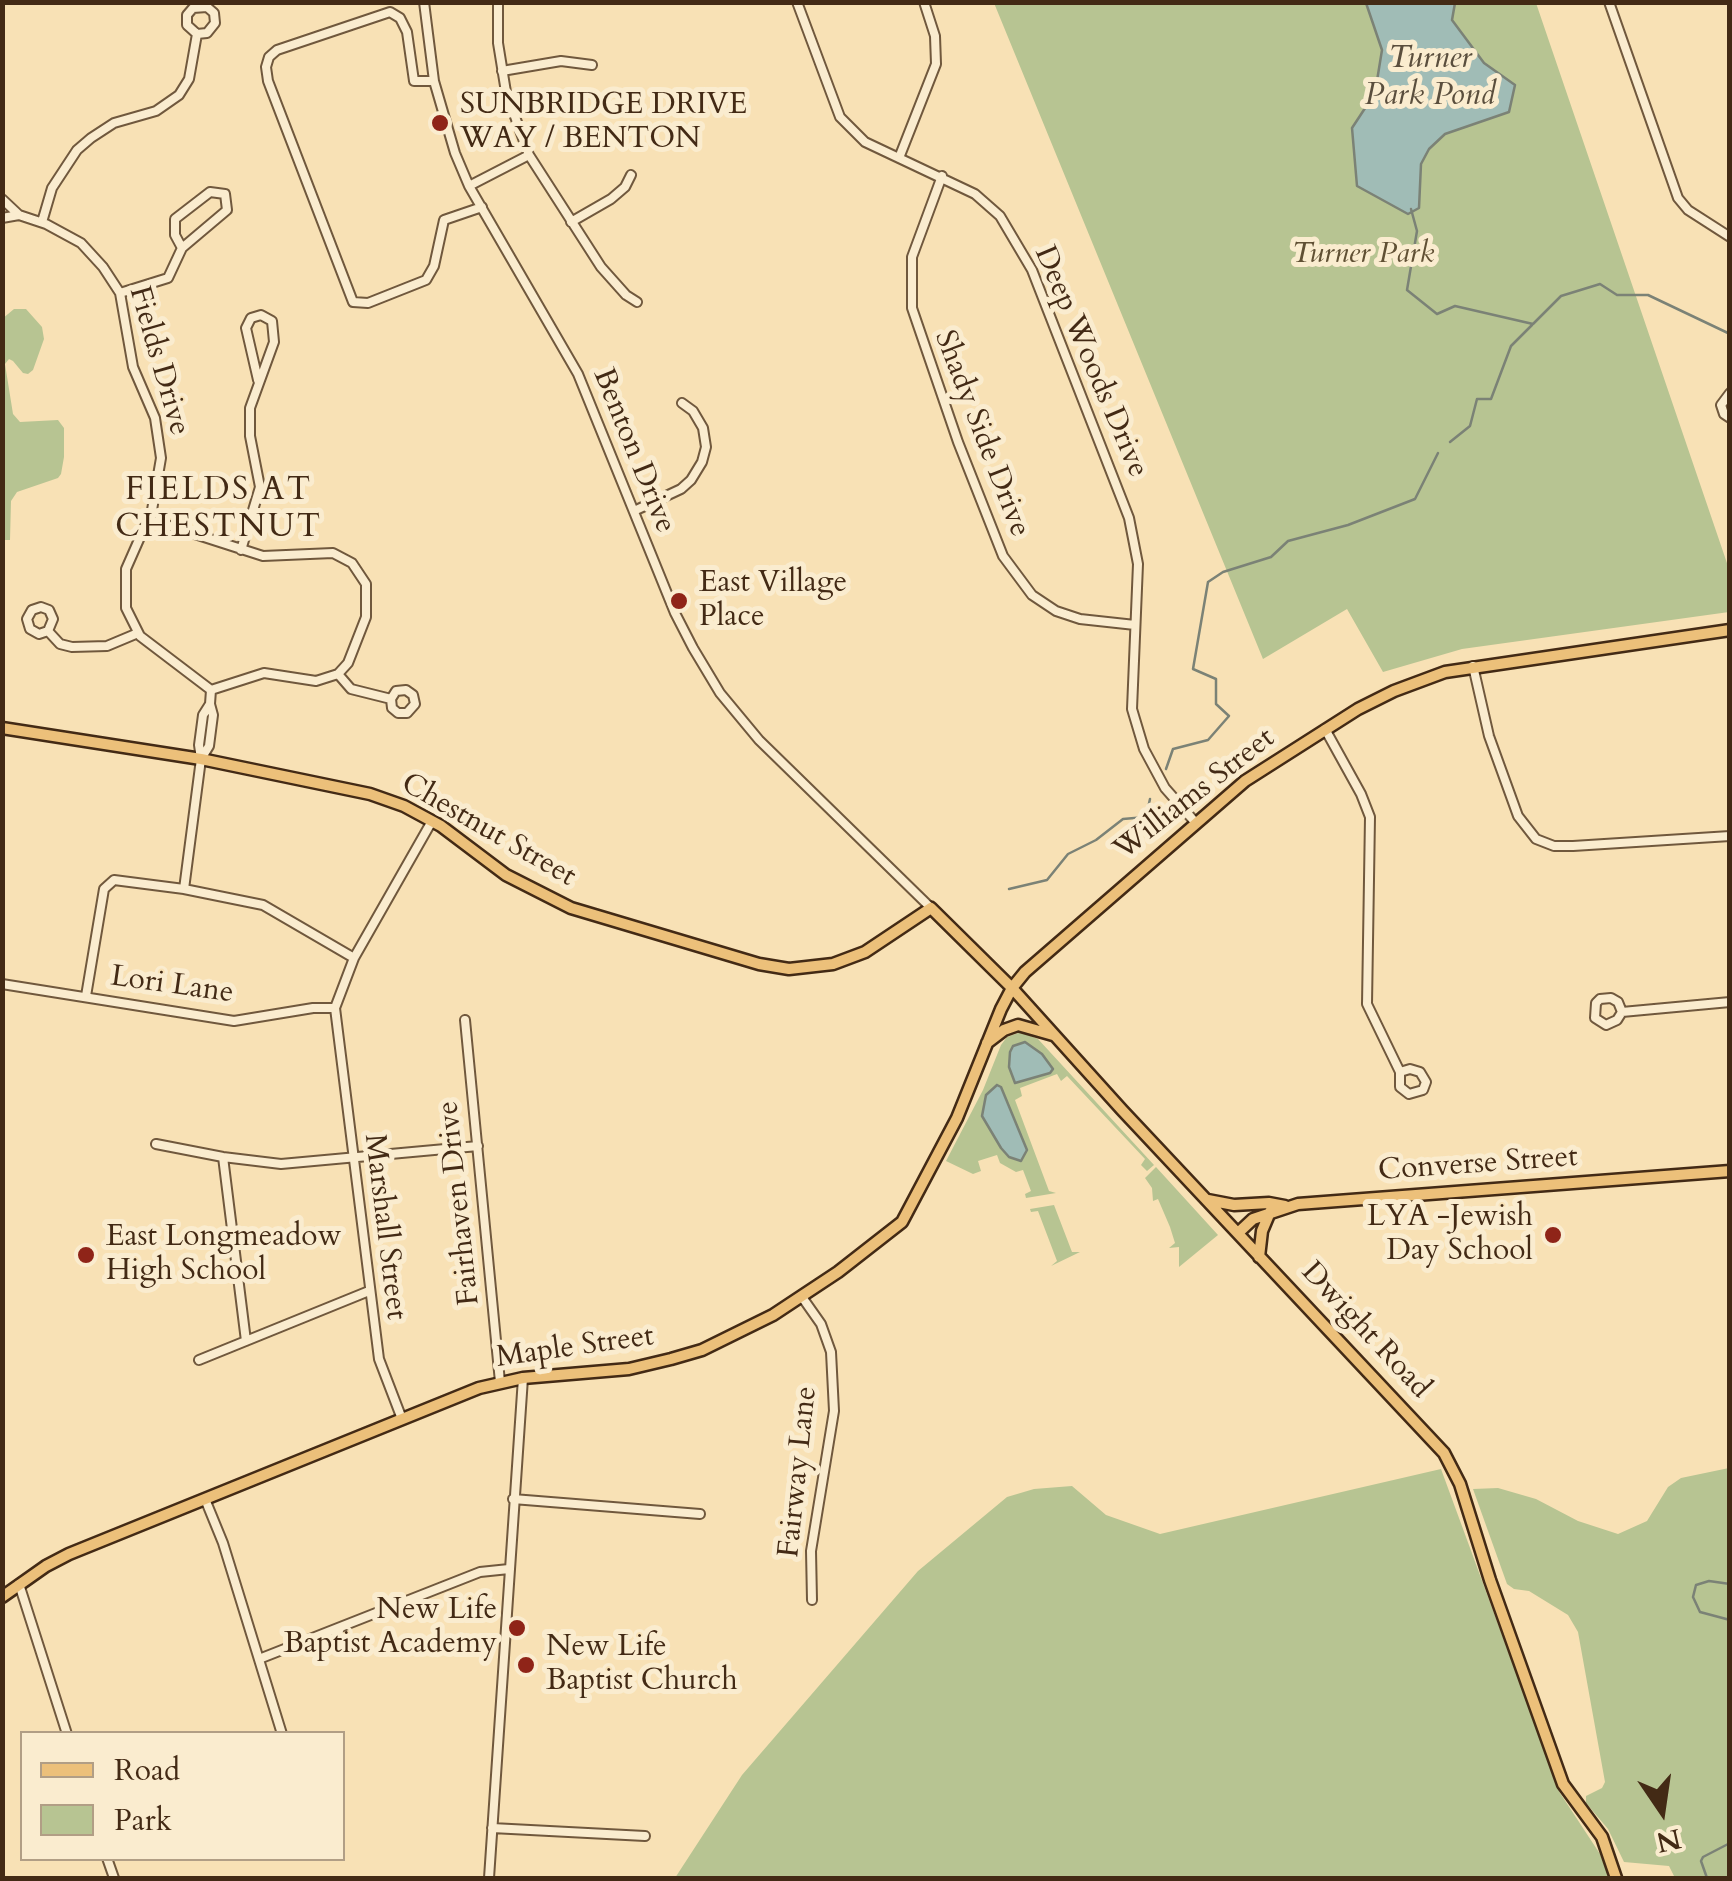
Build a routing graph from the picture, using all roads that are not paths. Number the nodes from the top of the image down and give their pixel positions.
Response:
1 (424, 2) edge
2 (498, 2) edge
3 (796, 2) edge
4 (924, 2) edge
5 (1610, 2) edge
6 (197, 34) dead end
7 (592, 65) dead end
8 (502, 71) junction
9 (434, 81) junction
10 (529, 155) junction
11 (899, 158) junction
12 (631, 175) dead end
13 (942, 176) junction
14 (469, 186) junction
15 (2, 199) edge
16 (482, 207) junction
17 (19, 215) junction
18 (2, 218) edge
19 (42, 222) junction
20 (571, 222) junction
21 (1730, 236) edge
22 (182, 248) junction
23 (120, 293) junction
24 (637, 302) dead end
25 (258, 380) junction
26 (1730, 394) edge
27 (682, 403) dead end
28 (1730, 418) edge
29 (634, 511) junction
30 (148, 519) junction
31 (241, 550) junction
32 (1135, 625) junction
33 (1730, 630) edge
34 (48, 631) dead end
35 (138, 633) junction
36 (1473, 666) junction
37 (338, 674) junction
38 (211, 690) junction
39 (391, 699) dead end
40 (2, 728) edge
41 (1325, 729) junction
42 (202, 760) junction
43 (432, 821) junction
44 (1195, 822) junction
45 (1730, 836) edge
46 (184, 889) junction
47 (931, 908) junction
48 (354, 958) junction
49 (2, 984) edge
50 (1012, 988) junction
51 (86, 996) junction
52 (1730, 1002) edge
53 (335, 1008) junction
54 (1622, 1012) dead end
55 (465, 1020) dead end
56 (1055, 1036) junction
57 (986, 1044) junction
58 (1400, 1072) dead end
59 (156, 1144) dead end
60 (478, 1146) junction
61 (224, 1158) junction
62 (353, 1160) junction
63 (1730, 1170) edge
64 (1207, 1200) junction
65 (1286, 1206) junction
66 (1270, 1211) junction
67 (1238, 1234) junction
68 (1259, 1257) junction
69 (369, 1291) junction
70 (802, 1297) junction
71 (246, 1341) junction
72 (199, 1360) dead end
73 (523, 1378) junction
74 (500, 1382) junction
75 (402, 1419) junction
76 (205, 1499) junction
77 (513, 1499) junction
78 (700, 1514) dead end
79 (509, 1569) junction
80 (19, 1584) junction
81 (2, 1597) edge
82 (812, 1600) dead end
83 (260, 1659) junction
84 (66, 1731) edge
85 (281, 1731) edge
86 (492, 1828) junction
87 (645, 1836) dead end
88 (488, 1878) edge
89 (1616, 1878) edge

1 - 9 street, Benton Drive
2 - 8 street
3 - 11 street, Deep Woods Drive
4 - 11 street
5 - 21 street
6 - 19 street
7 - 8 street
8 - 10 street
9 - 14 street, Benton Drive
9 - 16 street
10 - 14 street
10 - 20 street
11 - 13 street, Deep Woods Drive
12 - 20 street
13 - 32 street, Deep Woods Drive
13 - 32 street, Shady Side Drive
14 - 16 street, Benton Drive
15 - 17 street, Fields Drive
16 - 29 street, Benton Drive
17 - 18 street, Fields Drive
17 - 19 street, Fields Drive
19 - 23 street, Fields Drive
20 - 24 street
22 - 22 street
22 - 23 street
23 - 30 street, Fields Drive
25 - 25 street
25 - 31 street
26 - 28 street
27 - 29 street
29 - 47 street, Benton Drive
30 - 31 street
30 - 35 street, Fields Drive
31 - 37 street
32 - 44 street, Deep Woods Drive
33 - 36 main road, Williams Street
34 - 35 street
35 - 38 street
36 - 41 main road, Williams Street
36 - 45 street
37 - 38 street
37 - 39 street
38 - 42 street
40 - 42 main road, Chestnut Street
41 - 44 main road, Williams Street
41 - 58 street
42 - 43 main road, Chestnut Street
42 - 46 street
43 - 47 main road, Chestnut Street
43 - 48 street, Marshall Street
44 - 50 main road, Williams Street
46 - 48 street
46 - 51 street
47 - 50 main road, Dwight Road
48 - 53 street, Marshall Street
49 - 51 street, Lori Lane
50 - 56 main road, Dwight Road
50 - 57 main road, Maple Street
51 - 53 street, Lori Lane
52 - 54 street
53 - 62 street, Marshall Street
55 - 60 street, Fairhaven Drive
56 - 57 main road
56 - 64 main road, Dwight Road
57 - 70 main road, Maple Street
59 - 61 street
60 - 62 street
60 - 74 street, Fairhaven Drive
61 - 62 street
61 - 71 street
62 - 69 street, Marshall Street
63 - 65 main road, Converse Street
64 - 65 main road
64 - 67 main road, Dwight Road
65 - 66 main road, Converse Street
66 - 67 main road, Converse Street
66 - 68 main road
67 - 68 main road, Dwight Road
68 - 89 main road, Dwight Road
69 - 71 street
69 - 75 street, Marshall Street
70 - 73 main road, Maple Street
70 - 82 street, Fairway Lane
71 - 72 street
73 - 74 main road, Maple Street
73 - 77 street
74 - 75 main road, Maple Street
75 - 76 main road, Maple Street
76 - 80 main road, Maple Street
76 - 83 street
77 - 78 street
77 - 79 street
79 - 83 street
79 - 86 street
80 - 81 main road, Maple Street
80 - 84 street
83 - 85 street
86 - 87 street
86 - 88 street

